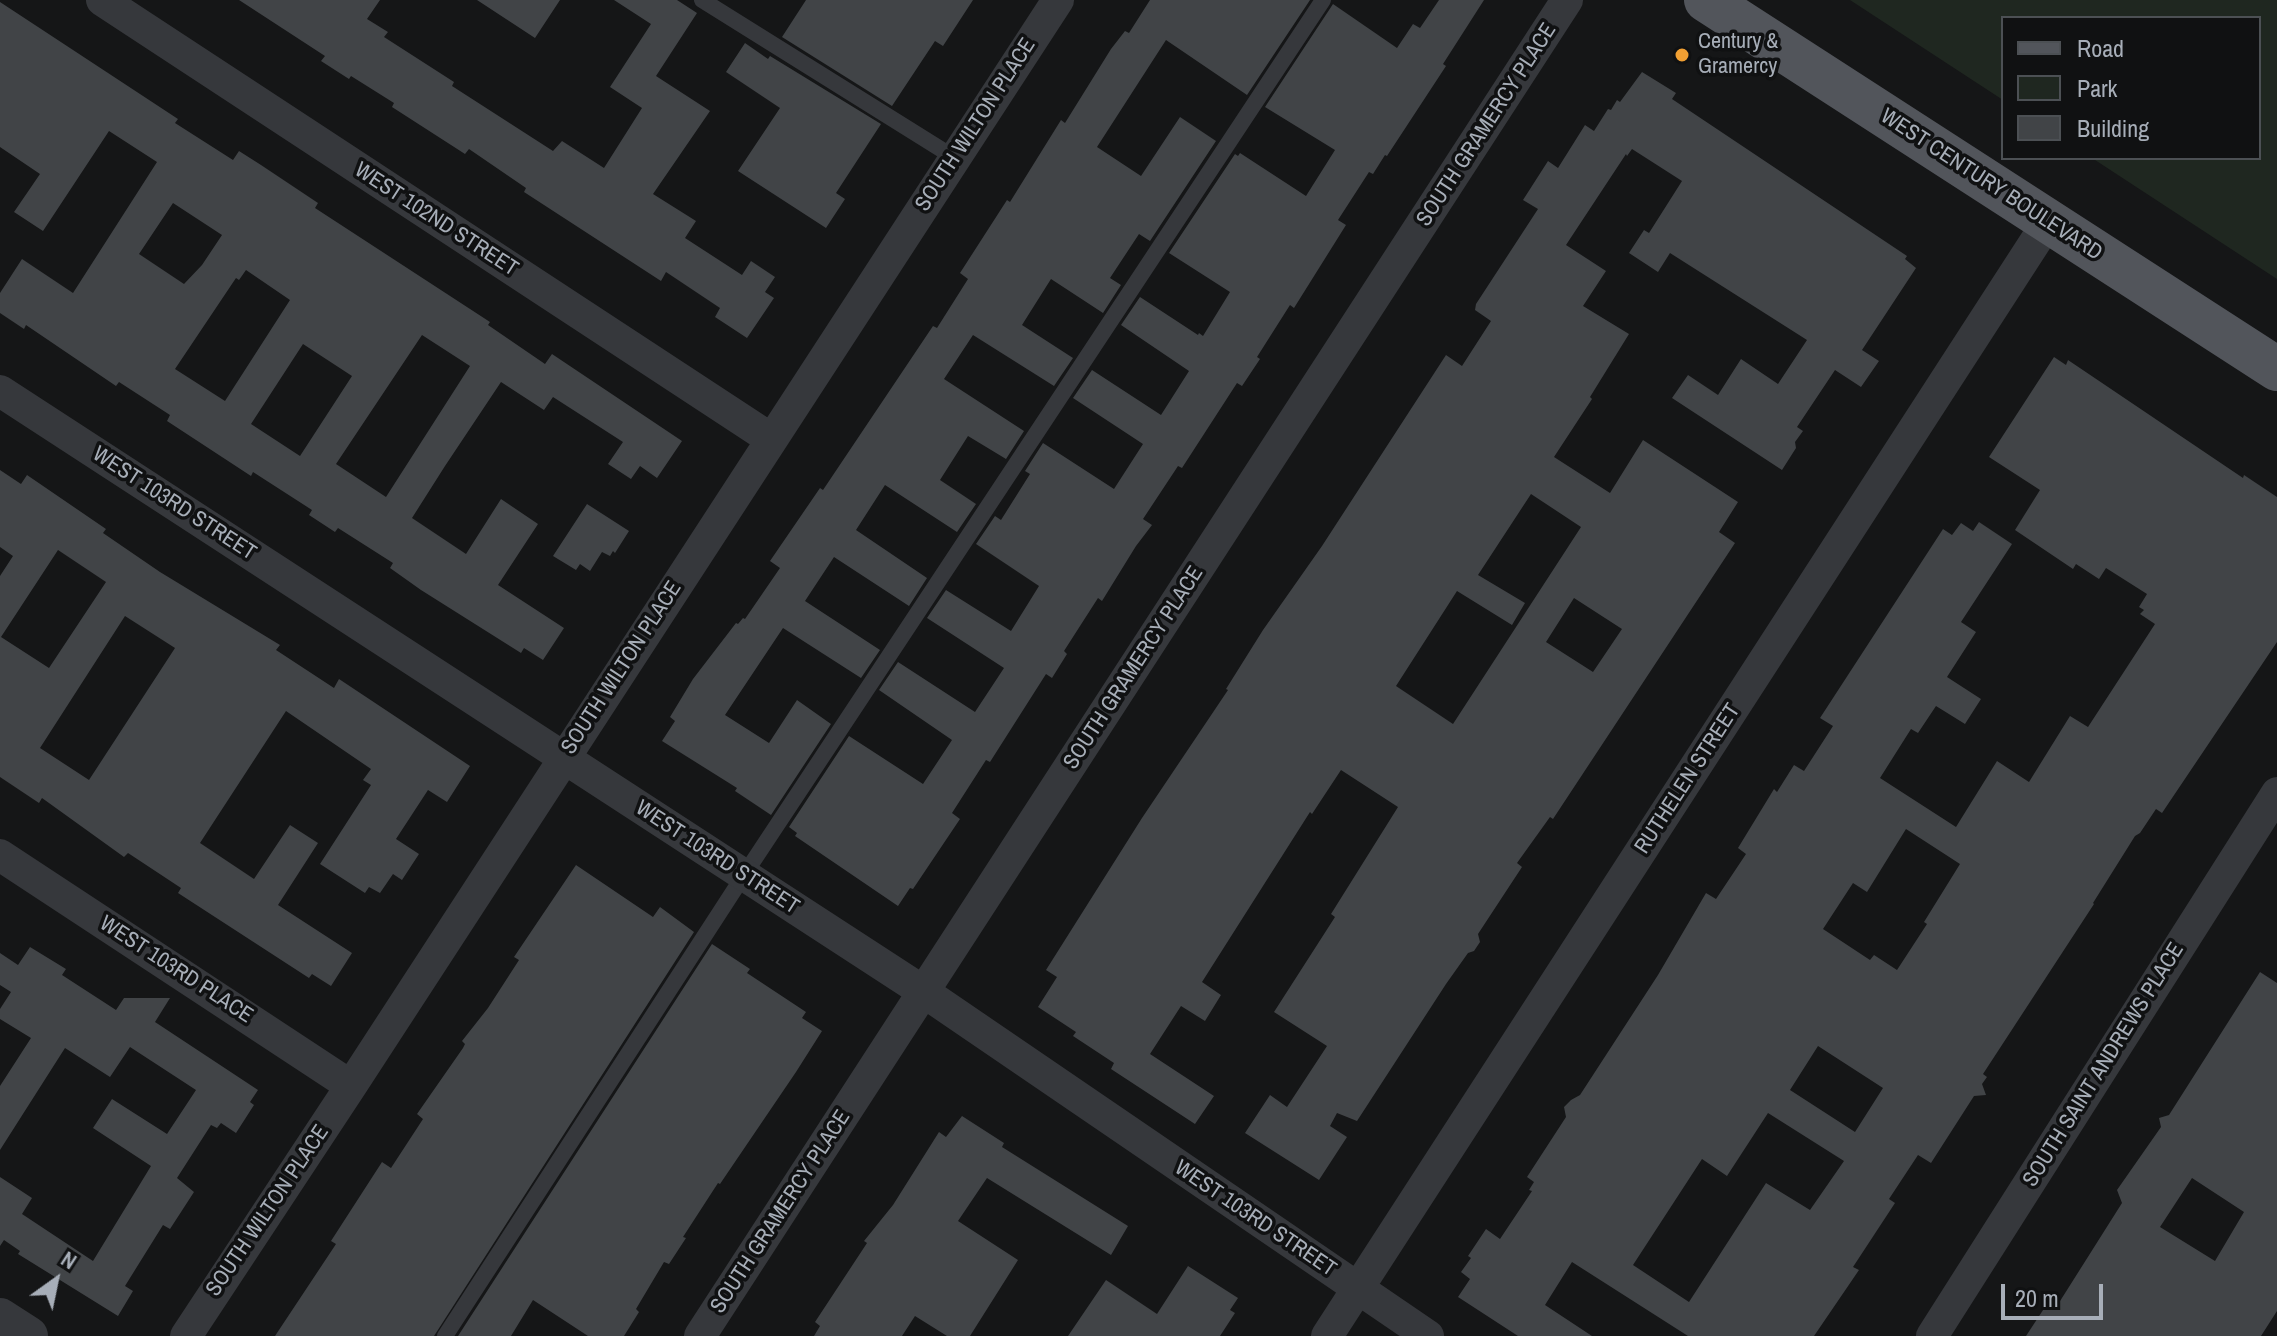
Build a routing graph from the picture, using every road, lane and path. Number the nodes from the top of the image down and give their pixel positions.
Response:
1 (102, 0) edge
2 (702, 0) edge
3 (1058, 0) edge
4 (1323, 0) edge
5 (1567, 0) edge
6 (1718, 3) edge
7 (955, 158) junction
8 (2048, 222) junction
9 (2277, 369) edge
10 (0, 391) edge
11 (771, 439) junction
12 (563, 757) junction
13 (2277, 793) edge
14 (0, 855) edge
15 (744, 875) junction
16 (924, 992) junction
17 (351, 1086) junction
18 (1358, 1290) junction
19 (0, 1318) edge
20 (28, 1336) edge
21 (186, 1336) edge
22 (445, 1336) edge
23 (700, 1336) edge
24 (1327, 1336) edge
25 (1428, 1336) edge
26 (1932, 1336) edge

1 - 11 street, WEST 102ND STREET
2 - 7 lane
3 - 7 street, SOUTH WILTON PLACE
4 - 15 lane
5 - 16 street, SOUTH GRAMERCY PLACE
6 - 8 main road, WEST CENTURY BOULEVARD
7 - 11 street, SOUTH WILTON PLACE
8 - 9 main road, WEST CENTURY BOULEVARD
8 - 18 street, RUTHELEN STREET
10 - 12 street, WEST 103RD STREET
11 - 12 street, SOUTH WILTON PLACE
12 - 15 street, WEST 103RD STREET
12 - 17 street, SOUTH WILTON PLACE
13 - 26 street, SOUTH SAINT ANDREWS PLACE
14 - 17 street, WEST 103RD PLACE
15 - 16 street, WEST 103RD STREET
15 - 22 lane
16 - 18 street, WEST 103RD STREET
16 - 23 street, SOUTH GRAMERCY PLACE
17 - 21 street, SOUTH WILTON PLACE
18 - 24 street, RUTHELEN STREET
18 - 25 street, WEST 103RD STREET
19 - 20 street

